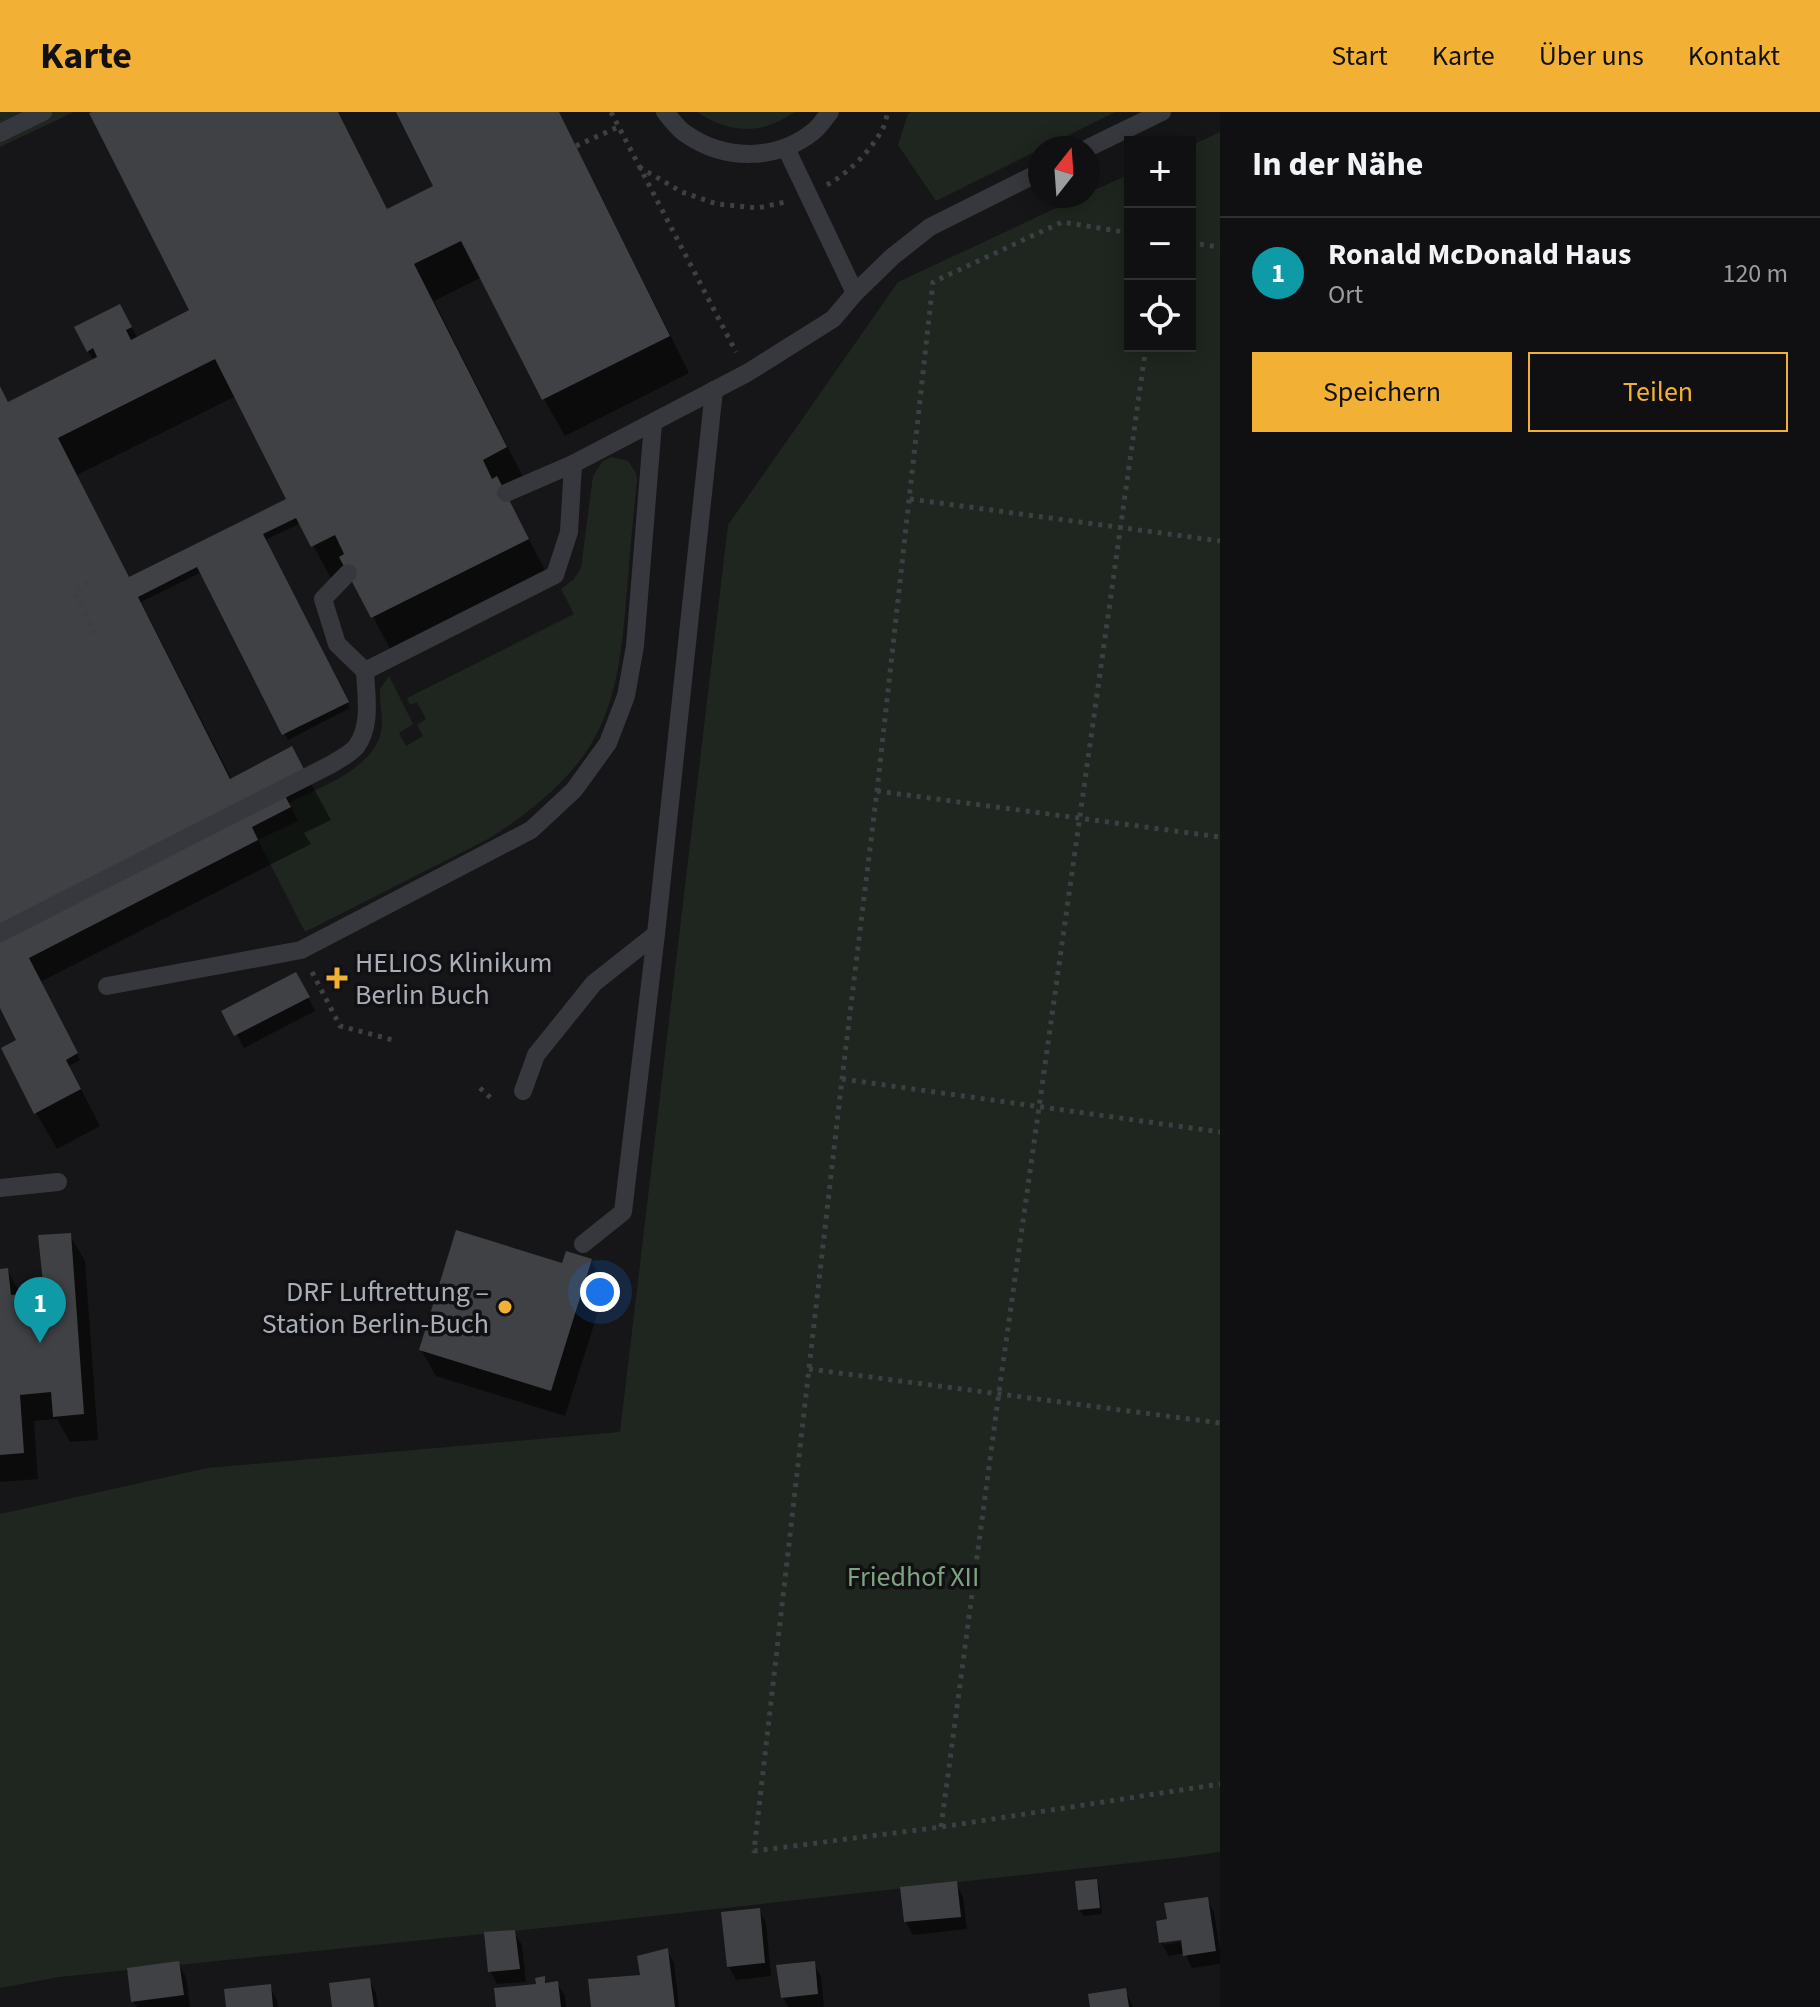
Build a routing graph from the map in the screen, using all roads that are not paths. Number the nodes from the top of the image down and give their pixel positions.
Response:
1 (43, 112) edge
2 (665, 112) edge
3 (830, 112) edge
4 (1162, 112) edge
5 (1, 131) edge
6 (1100, 142) edge
7 (786, 148) junction
8 (1028, 178) edge
9 (855, 293) junction
10 (714, 390) junction
11 (653, 423) junction
12 (573, 464) junction
13 (506, 493) dead end
14 (348, 573) dead end
15 (365, 671) junction
16 (0, 933) edge
17 (656, 934) junction
18 (107, 986) dead end
19 (523, 1091) dead end
20 (58, 1182) dead end
21 (0, 1188) edge
22 (583, 1244) dead end

1 - 5 lane
2 - 7 lane
3 - 7 lane
4 - 6 lane
7 - 9 lane
8 - 9 lane
9 - 10 lane
10 - 11 lane
10 - 17 lane
11 - 12 lane
11 - 18 lane
12 - 13 lane
12 - 15 lane
14 - 15 lane
15 - 16 lane
17 - 19 lane
17 - 22 lane
20 - 21 lane

